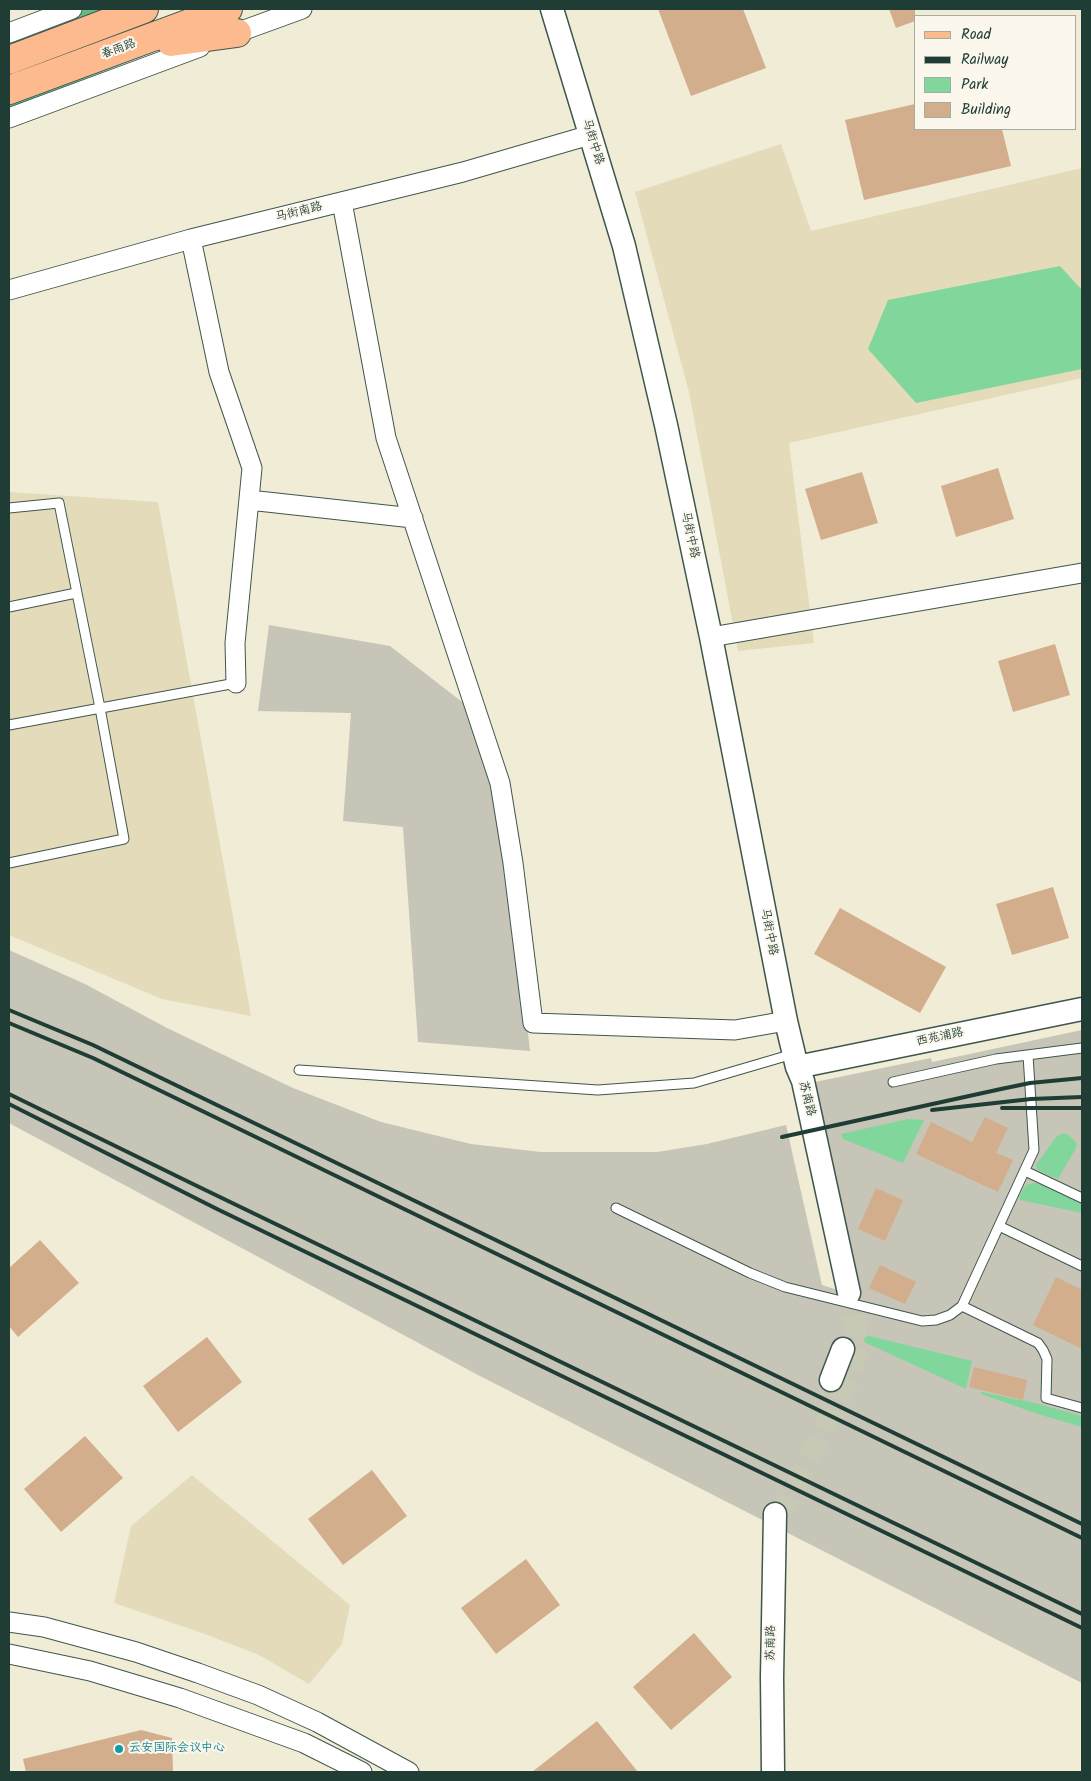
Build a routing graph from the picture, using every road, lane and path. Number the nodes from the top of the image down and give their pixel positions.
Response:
1 (72, 9) edge
2 (124, 9) edge
3 (144, 9) edge
4 (302, 9) edge
5 (552, 9) edge
6 (232, 21) edge
7 (103, 24) junction
8 (9, 33) edge
9 (9, 60) edge
10 (9, 90) edge
11 (9, 118) edge
12 (590, 135) junction
13 (342, 202) junction
14 (191, 239) junction
15 (9, 290) edge
16 (249, 500) junction
17 (9, 508) edge
18 (413, 518) junction
19 (1082, 573) edge
20 (76, 593) junction
21 (9, 607) edge
22 (711, 637) junction
23 (236, 683) joint
24 (100, 708) junction
25 (9, 725) edge
26 (9, 862) edge
27 (1082, 1009) edge
28 (786, 1021) junction
29 (1082, 1048) edge
30 (1028, 1055) junction
31 (795, 1060) junction
32 (299, 1070) dead end
33 (893, 1082) dead end
34 (1025, 1170) junction
35 (1082, 1198) edge
36 (616, 1208) dead end
37 (999, 1226) junction
38 (1082, 1255) edge
39 (1080, 1265) edge
40 (842, 1291) tunnel mouth
41 (962, 1306) junction
42 (843, 1349) dead end
43 (831, 1380) dead end
44 (1082, 1408) edge
45 (775, 1514) tunnel mouth
46 (9, 1622) edge
47 (9, 1654) edge
48 (362, 1772) edge
49 (409, 1772) edge
50 (773, 1772) edge

1 - 8 street
2 - 7 main road
3 - 7 main road
4 - 6 street
5 - 12 street, 马街中路
6 - 10 main road, 春雨路
6 - 11 street
7 - 9 main road
12 - 13 street, 马街南路
12 - 22 street, 马街中路
13 - 14 street, 马街南路
13 - 18 street
14 - 15 street, 马街南路
14 - 16 street
16 - 18 street
16 - 23 street
17 - 20 lane
18 - 28 street
19 - 22 street
20 - 21 lane
20 - 24 lane
22 - 28 street, 马街中路
23 - 24 lane
24 - 25 lane
24 - 26 lane
27 - 31 street, 西苑浦路
28 - 31 street, 马街中路
29 - 30 lane
30 - 33 lane
30 - 34 lane
31 - 32 lane
31 - 40 street, 苏南路
34 - 35 lane
34 - 37 lane
36 - 41 lane
37 - 39 lane
37 - 41 lane
38 - 39 lane
41 - 44 lane
42 - 43 street
45 - 50 street, 苏南路
46 - 49 street
47 - 48 street

